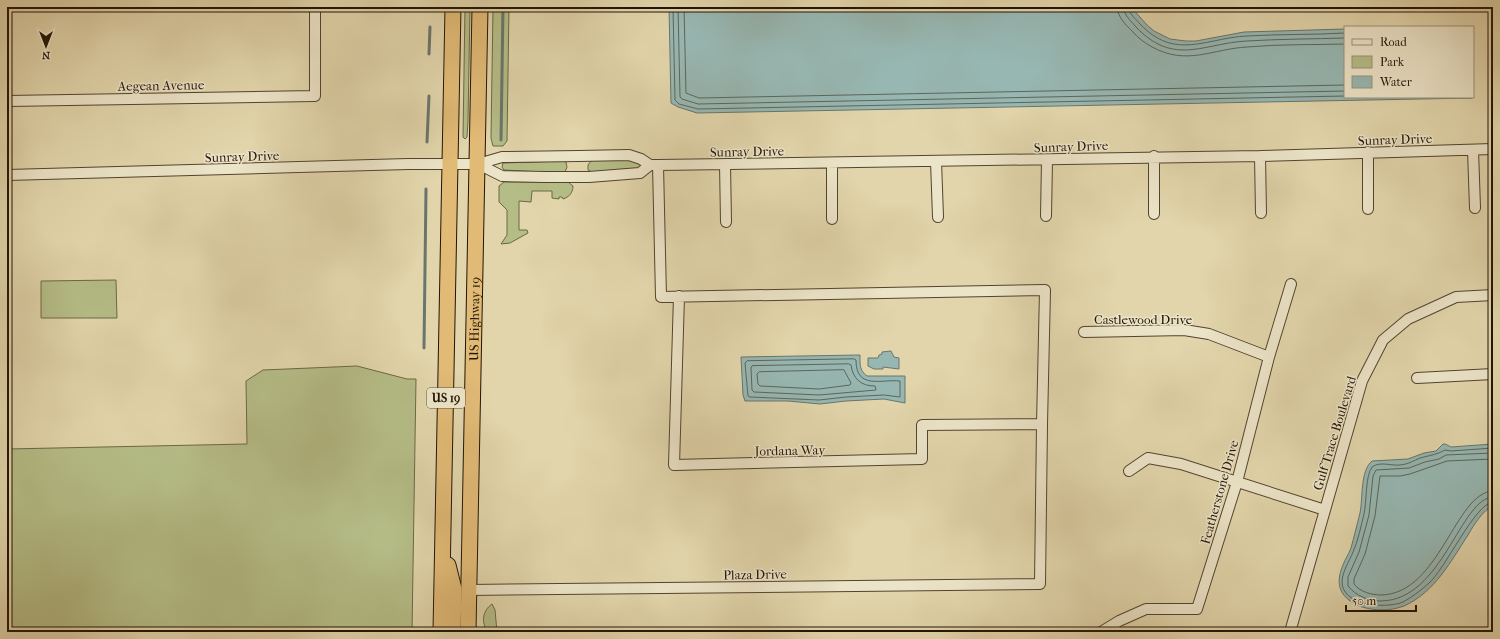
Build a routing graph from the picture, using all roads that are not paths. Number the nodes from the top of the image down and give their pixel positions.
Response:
1 (315, 7) edge
2 (453, 7) edge
3 (480, 7) edge
4 (7, 101) edge
5 (1493, 149) edge
6 (1473, 150) junction
7 (1368, 152) junction
8 (1154, 156) junction
9 (1260, 156) junction
10 (1047, 160) junction
11 (936, 161) junction
12 (450, 163) junction
13 (832, 163) junction
14 (478, 164) junction
15 (725, 164) junction
16 (654, 165) junction
17 (7, 175) edge
18 (1475, 208) dead end
19 (1368, 209) dead end
20 (1261, 213) dead end
21 (1154, 214) dead end
22 (1046, 216) dead end
23 (938, 217) dead end
24 (832, 219) dead end
25 (726, 222) dead end
26 (1291, 284) dead end
27 (1493, 295) edge
28 (679, 296) junction
29 (1084, 332) dead end
30 (1269, 357) junction
31 (1493, 374) edge
32 (1417, 378) dead end
33 (1042, 424) junction
34 (1129, 471) dead end
35 (1237, 482) junction
36 (1324, 510) junction
37 (443, 545) junction
38 (469, 590) junction
39 (441, 632) edge
40 (453, 632) edge
41 (468, 632) edge
42 (1101, 632) edge
43 (1290, 632) edge

1 - 4 street, Aegean Avenue
2 - 12 highway, US 19
3 - 14 highway, US Highway 19 / US 19
5 - 6 street, Sunray Drive
6 - 7 street, Sunray Drive
6 - 18 street
7 - 9 street, Sunray Drive
7 - 19 street
8 - 9 street, Sunray Drive
8 - 10 street, Sunray Drive
8 - 21 street
9 - 20 street
10 - 11 street, Sunray Drive
10 - 22 street
11 - 13 street, Sunray Drive
11 - 23 street
12 - 14 street, Sunray Drive
12 - 17 street, Sunray Drive
12 - 37 highway, US 19
13 - 15 street, Sunray Drive
13 - 24 street
14 - 16 street, Sunray Drive
14 - 16 street, Sunray Drive
14 - 38 highway, US Highway 19 / US 19
15 - 16 street, Sunray Drive
15 - 25 street
16 - 28 street
26 - 30 street, Featherstone Drive
27 - 36 street, Gulf Trace Boulevard
28 - 33 street
28 - 33 street, Jordana Way
29 - 30 street, Castlewood Drive
30 - 35 street, Featherstone Drive
31 - 32 street
33 - 38 street, Plaza Drive
34 - 35 street
35 - 36 street
35 - 42 street, Featherstone Drive
36 - 43 street, Gulf Trace Boulevard
37 - 39 highway, US 19
37 - 40 highway
38 - 41 highway, US Highway 19 / US 19

